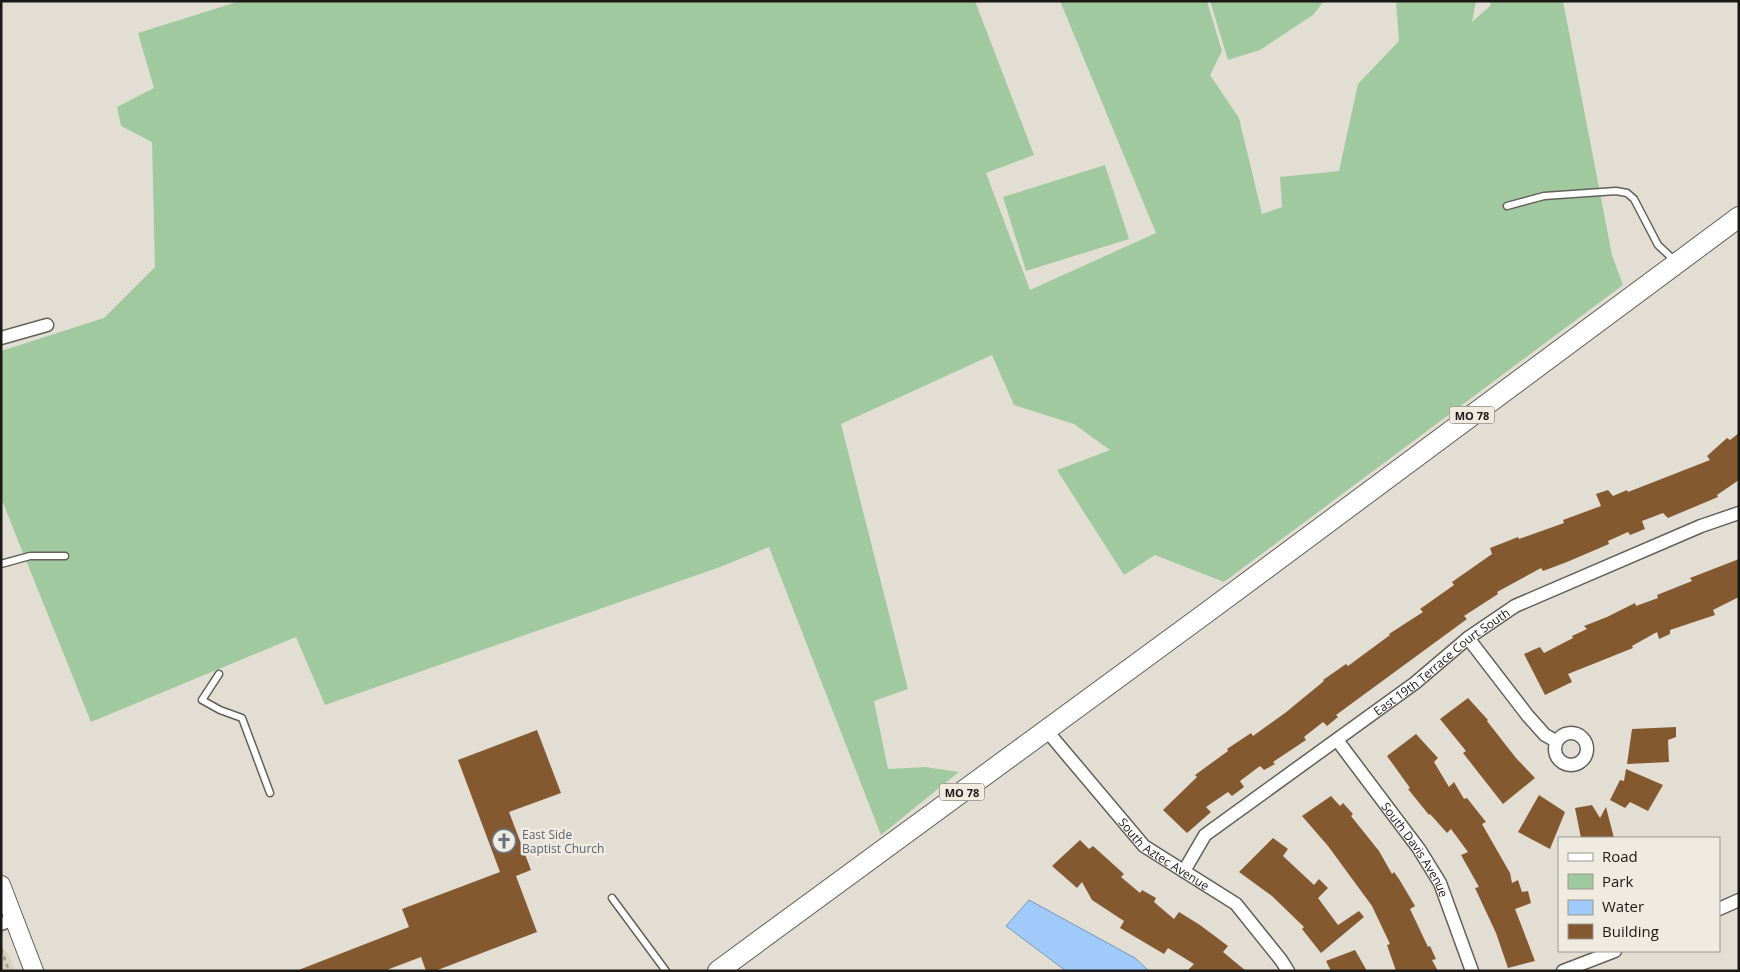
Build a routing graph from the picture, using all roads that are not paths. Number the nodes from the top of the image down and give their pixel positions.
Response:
1 (1507, 206) dead end
2 (1739, 217) edge
3 (1677, 263) junction
4 (47, 325) dead end
5 (1, 338) edge
6 (1739, 512) edge
7 (65, 556) dead end
8 (1, 564) edge
9 (1468, 638) junction
10 (219, 674) dead end
11 (1047, 731) junction
12 (1337, 740) junction
13 (1556, 741) dead end
14 (270, 793) dead end
15 (1184, 871) junction
16 (1, 886) edge
17 (612, 898) dead end
18 (1739, 900) edge
19 (1720, 909) edge
20 (8, 922) edge
21 (1612, 952) edge
22 (34, 971) edge
23 (666, 971) edge
24 (718, 971) edge
25 (1288, 971) edge
26 (1472, 971) edge
27 (1563, 971) edge

1 - 3 lane
2 - 3 main road, MO 78
3 - 11 main road, MO 78
4 - 5 street
6 - 9 street, East 19th Terrace Court South
7 - 8 lane
9 - 12 street, East 19th Terrace Court South
9 - 13 street
10 - 14 lane
11 - 15 street, South Aztec Avenue
11 - 24 main road, MO 78
12 - 15 street, East 19th Terrace Court South
12 - 26 street, South Davis Avenue
15 - 25 street, South Aztec Avenue
16 - 20 main road
17 - 23 lane
18 - 19 street
20 - 22 main road
21 - 27 street

